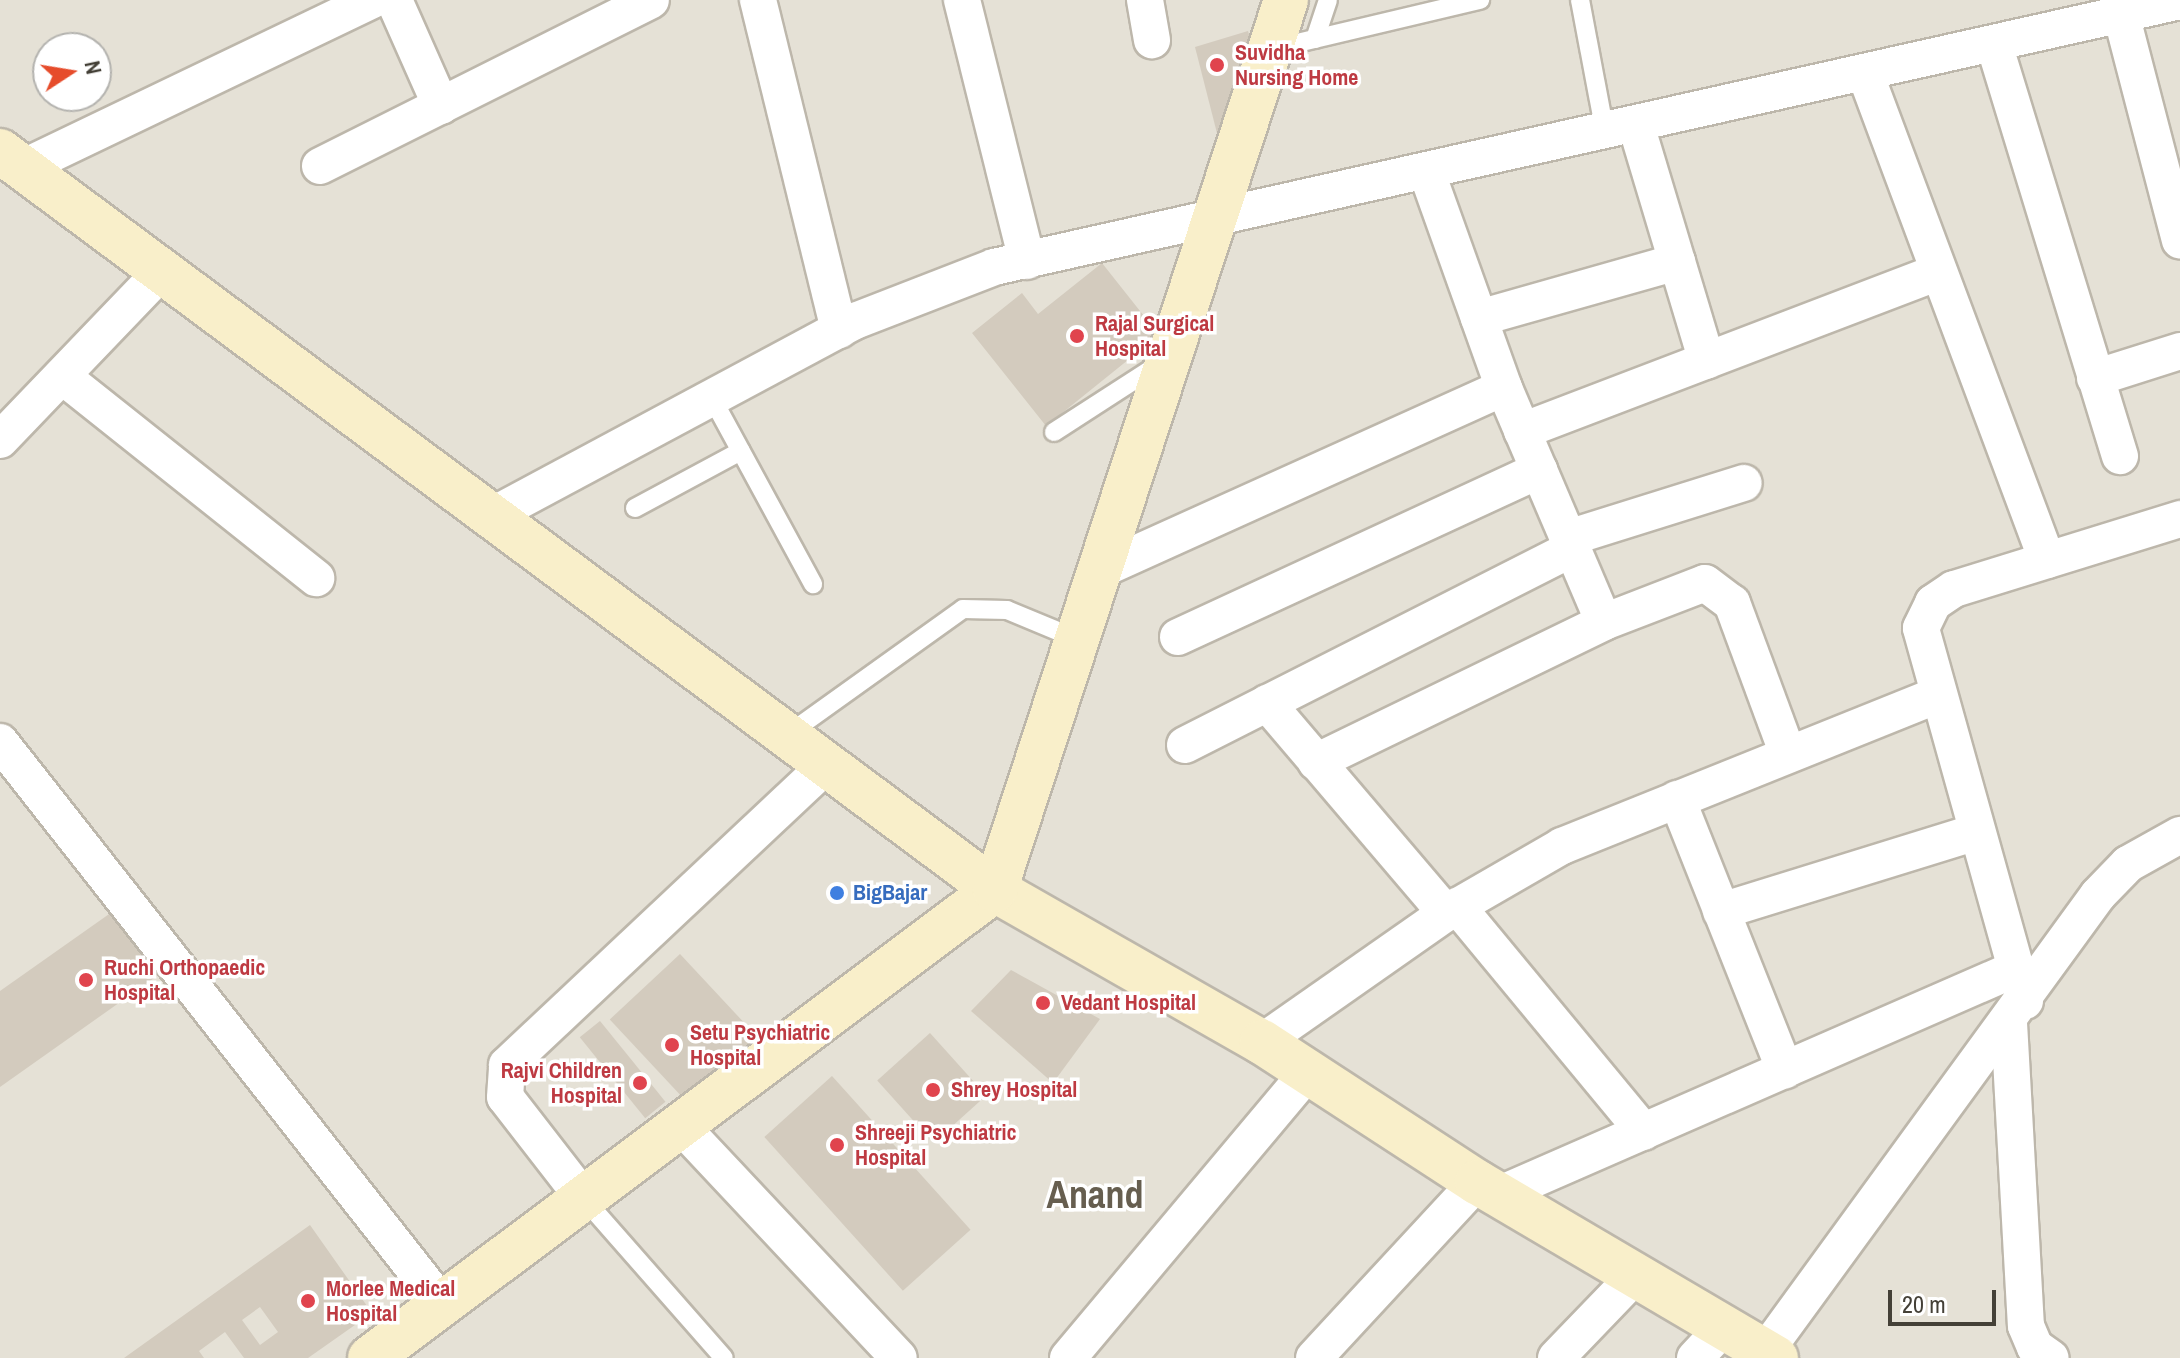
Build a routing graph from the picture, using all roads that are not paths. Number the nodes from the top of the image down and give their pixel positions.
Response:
1 (372, 0) edge
2 (394, 0) edge
3 (651, 0) edge
4 (758, 0) edge
5 (962, 0) edge
6 (1145, 0) edge
7 (1286, 0) edge
8 (1328, 0) edge
9 (1480, 0) edge
10 (1580, 0) edge
11 (2180, 1) edge
12 (2121, 14) junction
13 (1315, 39) junction
14 (1152, 40) dead end
15 (1994, 44) junction
16 (1270, 50) junction
17 (1865, 73) junction
18 (441, 106) junction
19 (1621, 129) junction
20 (11, 160) edge
21 (320, 166) dead end
22 (1427, 173) junction
23 (1213, 222) junction
24 (2180, 240) edge
25 (1027, 261) junction
26 (1677, 262) junction
27 (162, 271) junction
28 (1939, 272) junction
29 (1479, 318) junction
30 (839, 330) junction
31 (2180, 351) edge
32 (1169, 358) junction
33 (1707, 361) junction
34 (62, 376) junction
35 (2095, 378) junction
36 (1504, 388) junction
37 (712, 398) junction
38 (1522, 431) junction
39 (1054, 432) dead end
40 (0, 440) edge
41 (741, 451) junction
42 (2120, 456) dead end
43 (1539, 470) junction
44 (1744, 483) dead end
45 (635, 508) dead end
46 (491, 516) junction
47 (2180, 519) edge
48 (1571, 543) junction
49 (2047, 560) junction
50 (1100, 570) junction
51 (316, 578) dead end
52 (813, 584) dead end
53 (1604, 622) junction
54 (1178, 637) dead end
55 (1077, 639) junction
56 (1936, 696) junction
57 (1267, 703) junction
58 (787, 735) junction
59 (0, 742) edge
60 (1185, 745) dead end
61 (1788, 754) junction
62 (1316, 762) junction
63 (827, 765) junction
64 (1677, 799) junction
65 (1976, 832) junction
66 (2180, 835) edge
67 (995, 890) junction
68 (1451, 910) junction
69 (1721, 911) junction
70 (2016, 998) junction
71 (1262, 1042) junction
72 (1785, 1070) junction
73 (1308, 1072) junction
74 (681, 1126) junction
75 (1644, 1132) junction
76 (1488, 1188) junction
77 (585, 1200) junction
78 (1635, 1276) junction
79 (442, 1304) junction
80 (1709, 1343) edge
81 (1770, 1355) edge
82 (370, 1358) edge
83 (724, 1358) edge
84 (899, 1358) edge
85 (1068, 1358) edge
86 (1314, 1358) edge
87 (1556, 1358) edge
88 (2051, 1358) edge

1 - 20 street
2 - 18 street
3 - 18 street
4 - 30 street
5 - 25 street
6 - 14 street
7 - 16 street
8 - 13 lane
9 - 13 lane
10 - 19 lane
11 - 12 street
12 - 15 street
12 - 24 street
13 - 16 lane
15 - 17 street
15 - 35 street
16 - 23 street
17 - 19 street
17 - 28 street
18 - 21 street
19 - 22 street
19 - 26 street
20 - 27 street
22 - 23 street
22 - 29 street
23 - 25 street
23 - 32 street
25 - 30 street
26 - 29 street
26 - 33 street
27 - 34 street
27 - 46 street
28 - 33 street
28 - 49 street
29 - 36 street
30 - 37 street
31 - 35 street
32 - 39 lane
32 - 50 street
33 - 38 street
34 - 40 street
34 - 51 street
35 - 42 street
36 - 38 street
36 - 50 street
37 - 41 lane
37 - 46 street
38 - 43 street
41 - 45 lane
41 - 52 lane
43 - 48 street
43 - 54 street
44 - 48 street
46 - 58 street
47 - 49 street
48 - 53 street
48 - 57 street
49 - 56 street
50 - 55 street
53 - 61 street
53 - 62 street
55 - 58 lane
55 - 67 street
56 - 61 street
56 - 65 street
57 - 60 street
57 - 62 street
58 - 63 street
59 - 79 street
61 - 64 street
62 - 68 street
63 - 67 street
63 - 77 street
64 - 68 street
64 - 69 street
65 - 69 street
65 - 70 street
66 - 70 street
67 - 71 street
67 - 74 street
68 - 71 street
68 - 75 street
69 - 72 street
70 - 72 street
70 - 81 street
70 - 88 street
71 - 73 street
72 - 75 street
73 - 76 street
73 - 85 street
74 - 77 street
74 - 84 street
75 - 76 street
76 - 78 street
76 - 86 street
77 - 79 street
77 - 83 lane
78 - 80 street
78 - 87 street
79 - 82 street
80 - 81 street

